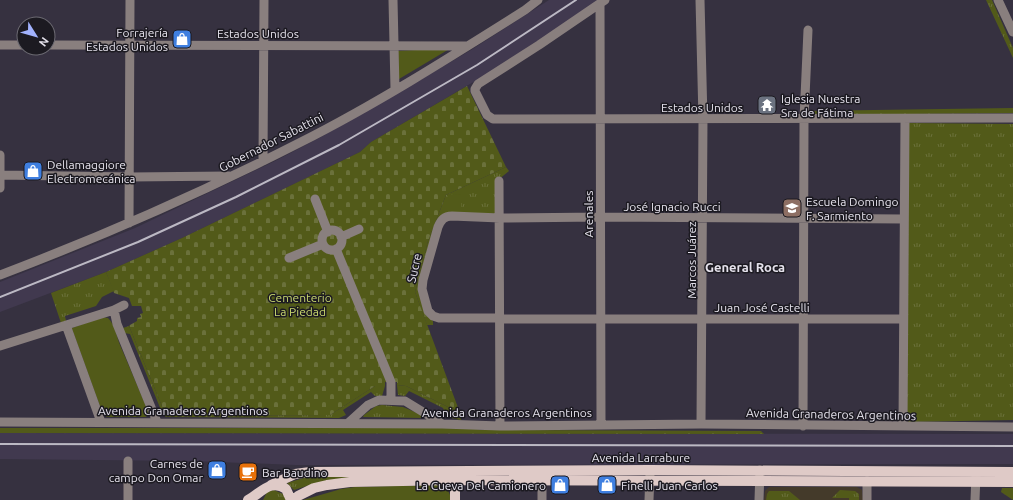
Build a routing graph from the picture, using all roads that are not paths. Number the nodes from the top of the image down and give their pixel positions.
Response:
1 (130, 0) edge
2 (264, 0) edge
3 (393, 0) edge
4 (525, 0) edge
5 (538, 0) edge
6 (700, 0) edge
7 (998, 0) edge
8 (602, 2) edge
9 (525, 10) junction
10 (808, 30) dead end
11 (1013, 32) edge
12 (0, 45) edge
13 (16, 45) edge
14 (56, 45) edge
15 (130, 45) junction
16 (394, 45) junction
17 (264, 46) junction
18 (467, 46) junction
19 (395, 90) junction
20 (600, 118) junction
21 (1013, 118) edge
22 (703, 119) junction
23 (804, 119) junction
24 (904, 119) junction
25 (0, 155) edge
26 (263, 161) junction
27 (0, 176) edge
28 (232, 176) junction
29 (130, 177) junction
30 (500, 181) dead end
31 (0, 188) edge
32 (315, 199) dead end
33 (600, 217) junction
34 (500, 218) junction
35 (703, 218) junction
36 (804, 218) junction
37 (904, 219) junction
38 (441, 221) joint
39 (129, 223) junction
40 (359, 229) dead end
41 (328, 232) junction
42 (341, 237) junction
43 (323, 244) junction
44 (336, 249) junction
45 (289, 258) dead end
46 (0, 275) edge
47 (124, 305) dead end
48 (114, 310) junction
49 (436, 318) joint
50 (500, 319) junction
51 (601, 319) junction
52 (804, 319) junction
53 (903, 319) junction
54 (702, 320) junction
55 (66, 325) junction
56 (0, 346) edge
57 (391, 400) junction
58 (0, 422) edge
59 (102, 422) junction
60 (157, 422) junction
61 (347, 424) junction
62 (442, 424) junction
63 (701, 424) junction
64 (601, 425) junction
65 (500, 426) junction
66 (803, 426) junction
67 (903, 426) junction
68 (1013, 427) edge
69 (128, 461) dead end
70 (650, 470) junction
71 (760, 470) junction
72 (1013, 472) edge
73 (455, 476) junction
74 (976, 477) junction
75 (542, 481) junction
76 (650, 481) junction
77 (760, 481) junction
78 (867, 481) junction
79 (1013, 482) edge
80 (272, 485) junction
81 (260, 496) edge
82 (128, 500) edge
83 (248, 500) edge
84 (293, 500) edge
85 (455, 500) edge
86 (542, 500) edge
87 (649, 500) edge
88 (759, 500) edge
89 (867, 500) edge
90 (975, 500) edge

1 - 15 street
2 - 17 street
3 - 16 street
4 - 9 street
5 - 9 street, Gobernador Sabattini
6 - 22 street, Marcos Juárez
7 - 11 street
8 - 20 street, Arenales
8 - 20 street, Estados Unidos
9 - 18 street, Gobernador Sabattini
10 - 23 street
12 - 13 street
14 - 15 street, Estados Unidos
15 - 17 street, Estados Unidos
15 - 29 street
16 - 17 street, Estados Unidos
16 - 18 street, Estados Unidos
16 - 19 street
17 - 26 street
18 - 19 street, Gobernador Sabattini
19 - 26 street, Gobernador Sabattini
20 - 22 street, Estados Unidos
20 - 33 street, Arenales
21 - 24 street, Estados Unidos
22 - 23 street, Estados Unidos
22 - 35 street, Marcos Juárez
23 - 24 street, Estados Unidos
23 - 36 street
24 - 37 street
25 - 27 street
26 - 28 street, Gobernador Sabattini
27 - 29 street
27 - 31 street
28 - 29 street
28 - 39 street, Gobernador Sabattini
29 - 39 street
30 - 34 street
32 - 41 street
33 - 34 street, José Ignacio Rucci
33 - 35 street, José Ignacio Rucci
33 - 51 street, Arenales
34 - 38 street, José Ignacio Rucci
34 - 50 street
35 - 36 street, José Ignacio Rucci
35 - 54 street, Marcos Juárez
36 - 37 street, José Ignacio Rucci
36 - 52 street
37 - 53 street
38 - 49 street, Sucre
39 - 46 street, Gobernador Sabattini
40 - 42 street
41 - 42 street
41 - 43 street
42 - 44 street
43 - 44 street
43 - 45 street
44 - 57 street
47 - 48 street
48 - 55 street
48 - 60 street
49 - 50 street, Juan José Castelli
50 - 51 street, Juan José Castelli
50 - 65 street
51 - 54 street, Juan José Castelli
51 - 64 street, Arenales
52 - 53 street, Juan José Castelli
52 - 54 street, Juan José Castelli
52 - 66 street
53 - 67 street
54 - 63 street, Marcos Juárez
55 - 56 street
55 - 59 street
57 - 61 street
57 - 62 street
58 - 59 street, Avenida Granaderos Argentinos
59 - 60 street, Avenida Granaderos Argentinos
60 - 61 street, Avenida Granaderos Argentinos
61 - 62 street, Avenida Granaderos Argentinos
62 - 65 street, Avenida Granaderos Argentinos
63 - 64 street, Avenida Granaderos Argentinos
63 - 66 street, Avenida Granaderos Argentinos
64 - 65 street, Avenida Granaderos Argentinos
66 - 67 street, Avenida Granaderos Argentinos
67 - 68 street, Avenida Granaderos Argentinos
69 - 82 street
70 - 71 main road, Avenida Larrabure
70 - 73 main road, Avenida Larrabure
70 - 76 street
71 - 74 main road, Avenida Larrabure
71 - 77 street
72 - 74 main road, Avenida Larrabure
73 - 75 main road, Avenida Larrabure
73 - 80 main road, Avenida Larrabure
73 - 84 main road, Avenida Larrabure
73 - 85 main road
74 - 78 main road, Avenida Larrabure
74 - 79 main road, Avenida Larrabure
74 - 90 street
75 - 76 main road, Avenida Larrabure
75 - 86 street
76 - 77 main road, Avenida Larrabure
76 - 87 street
77 - 78 main road, Avenida Larrabure
77 - 88 street
78 - 89 street
80 - 81 main road, Avenida Larrabure
80 - 84 main road
81 - 83 main road, Avenida Larrabure

